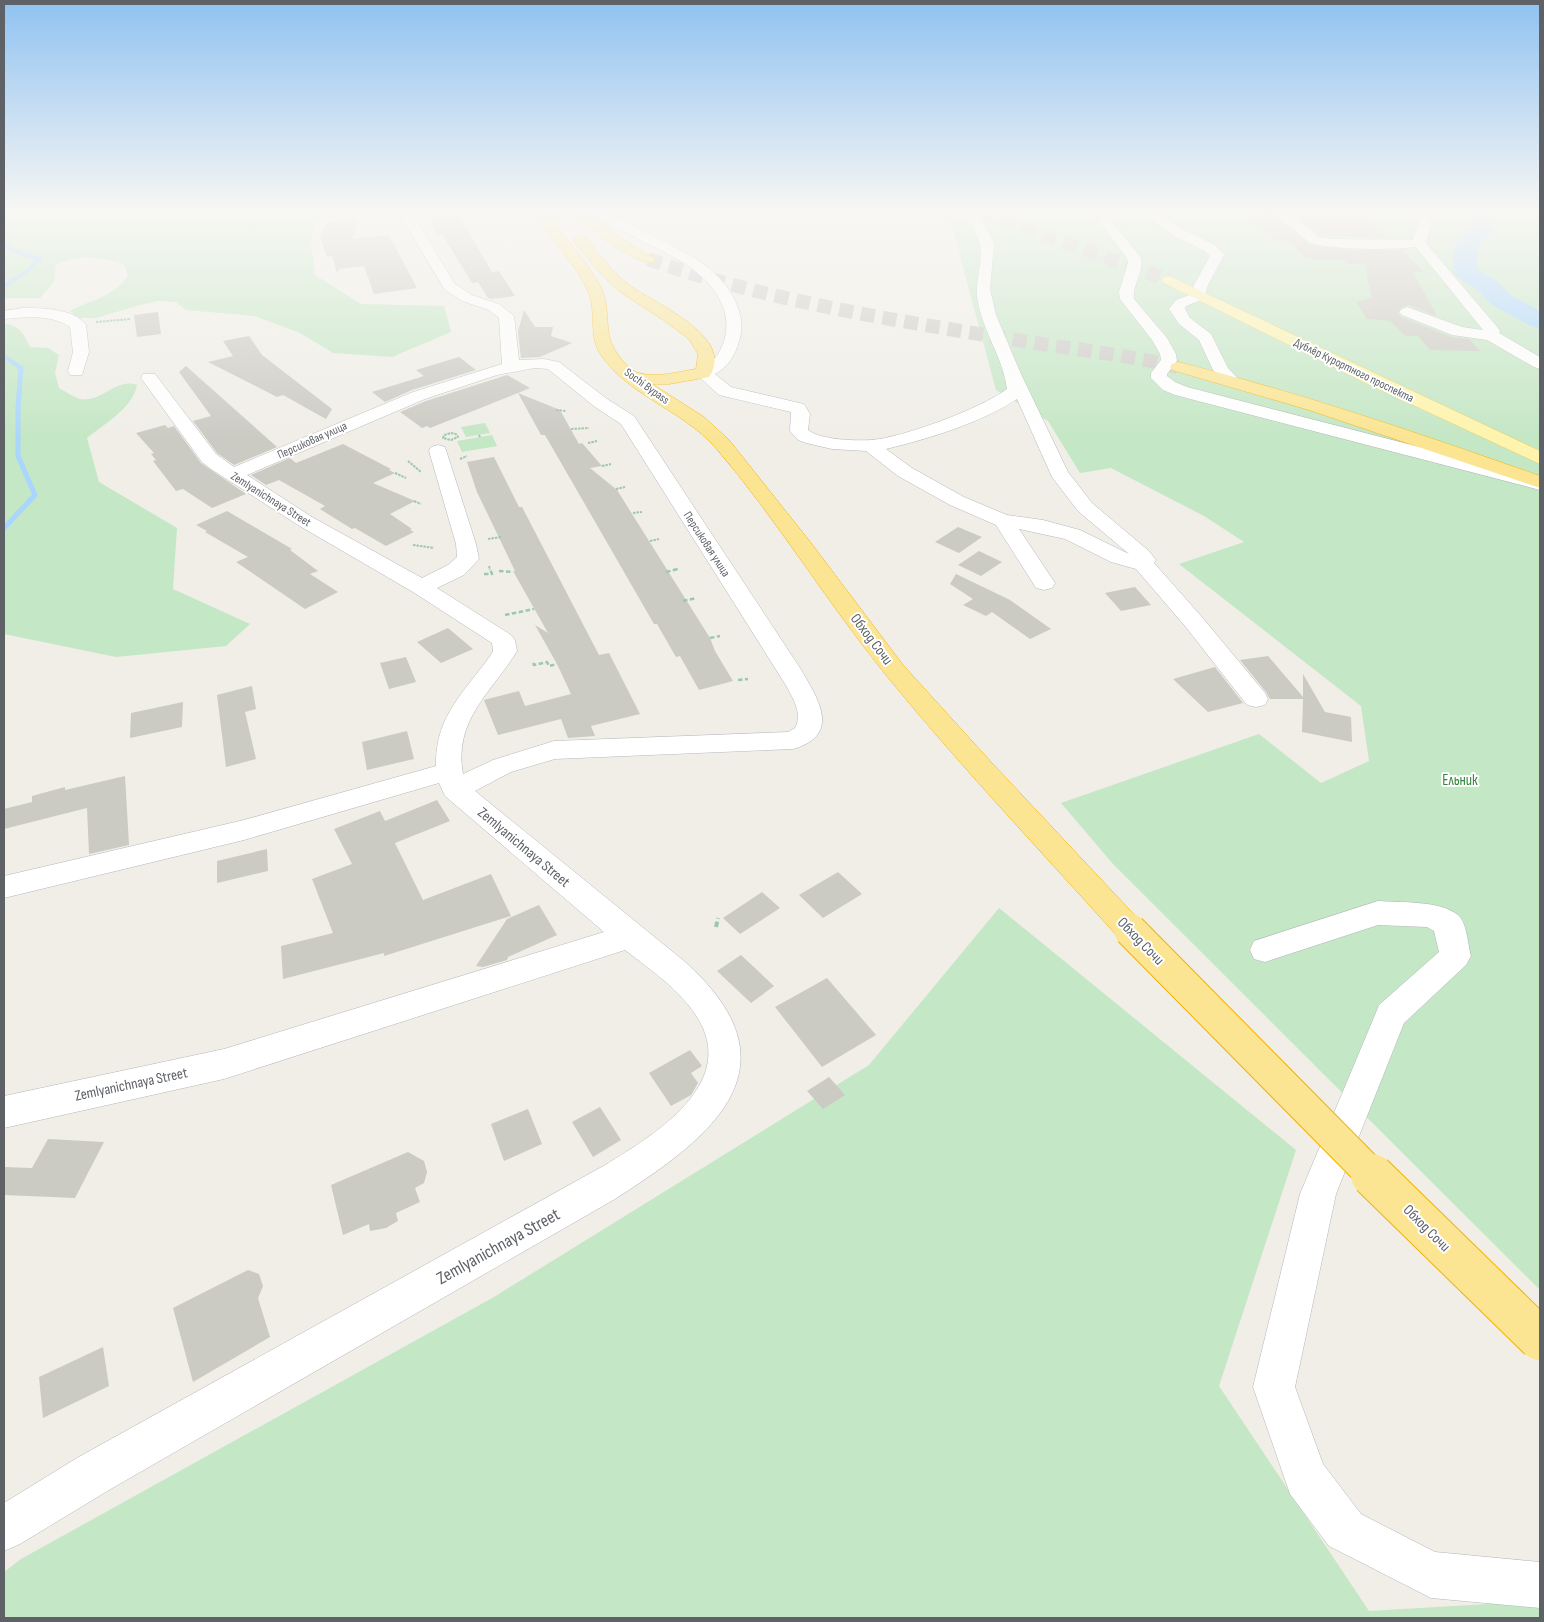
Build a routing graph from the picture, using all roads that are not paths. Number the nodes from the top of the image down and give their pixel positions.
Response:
1 (451, 288) edge
2 (594, 288) edge
3 (624, 288) edge
4 (722, 288) edge
5 (983, 288) edge
6 (1127, 288) edge
7 (1183, 288) tunnel mouth
8 (1201, 288) edge
9 (1458, 288) edge
10 (1199, 296) junction
11 (1407, 312) dead end
12 (4, 315) edge
13 (1490, 335) junction
14 (1540, 364) edge
15 (1218, 366) junction
16 (511, 367) junction
17 (1178, 367) tunnel mouth
18 (76, 371) dead end
19 (1196, 372) junction
20 (703, 373) junction
21 (149, 378) dead end
22 (632, 378) junction
23 (1016, 378) junction
24 (1234, 382) junction
25 (871, 446) junction
26 (438, 452) dead end
27 (1540, 458) edge
28 (233, 474) junction
29 (1540, 483) edge
30 (1003, 521) junction
31 (1142, 563) junction
32 (1044, 583) dead end
33 (421, 586) junction
34 (1256, 699) dead end
35 (452, 780) junction
36 (4, 887) edge
37 (630, 936) junction
38 (1265, 950) dead end
39 (4, 1112) edge
40 (1540, 1339) edge
41 (4, 1528) edge
42 (1540, 1585) edge

1 - 16 street
2 - 22 highway, Sochi Bypass
3 - 20 highway
4 - 20 street
5 - 23 street
6 - 29 street
7 - 10 main road, Дублёр Курортного проспекта
8 - 10 street
9 - 13 street
10 - 15 street
10 - 27 main road, Дублёр Курортного проспекта
11 - 13 street
12 - 18 street
13 - 14 street
15 - 19 street
15 - 24 street
16 - 28 street, Персиковая улица
16 - 35 street, Персиковая улица
17 - 19 highway
19 - 24 highway
20 - 22 highway
20 - 25 street
21 - 28 street, Zemlyanichnaya Street
22 - 40 highway, Обход Сочи, bridge
23 - 25 street
23 - 31 street
24 - 29 highway
25 - 30 street
26 - 33 street
28 - 33 street, Zemlyanichnaya Street
30 - 31 street
30 - 32 street
31 - 34 street
33 - 35 street, Zemlyanichnaya Street
35 - 36 street
35 - 37 street, Zemlyanichnaya Street
37 - 39 street, Zemlyanichnaya Street
37 - 41 street, Zemlyanichnaya Street
38 - 42 street

